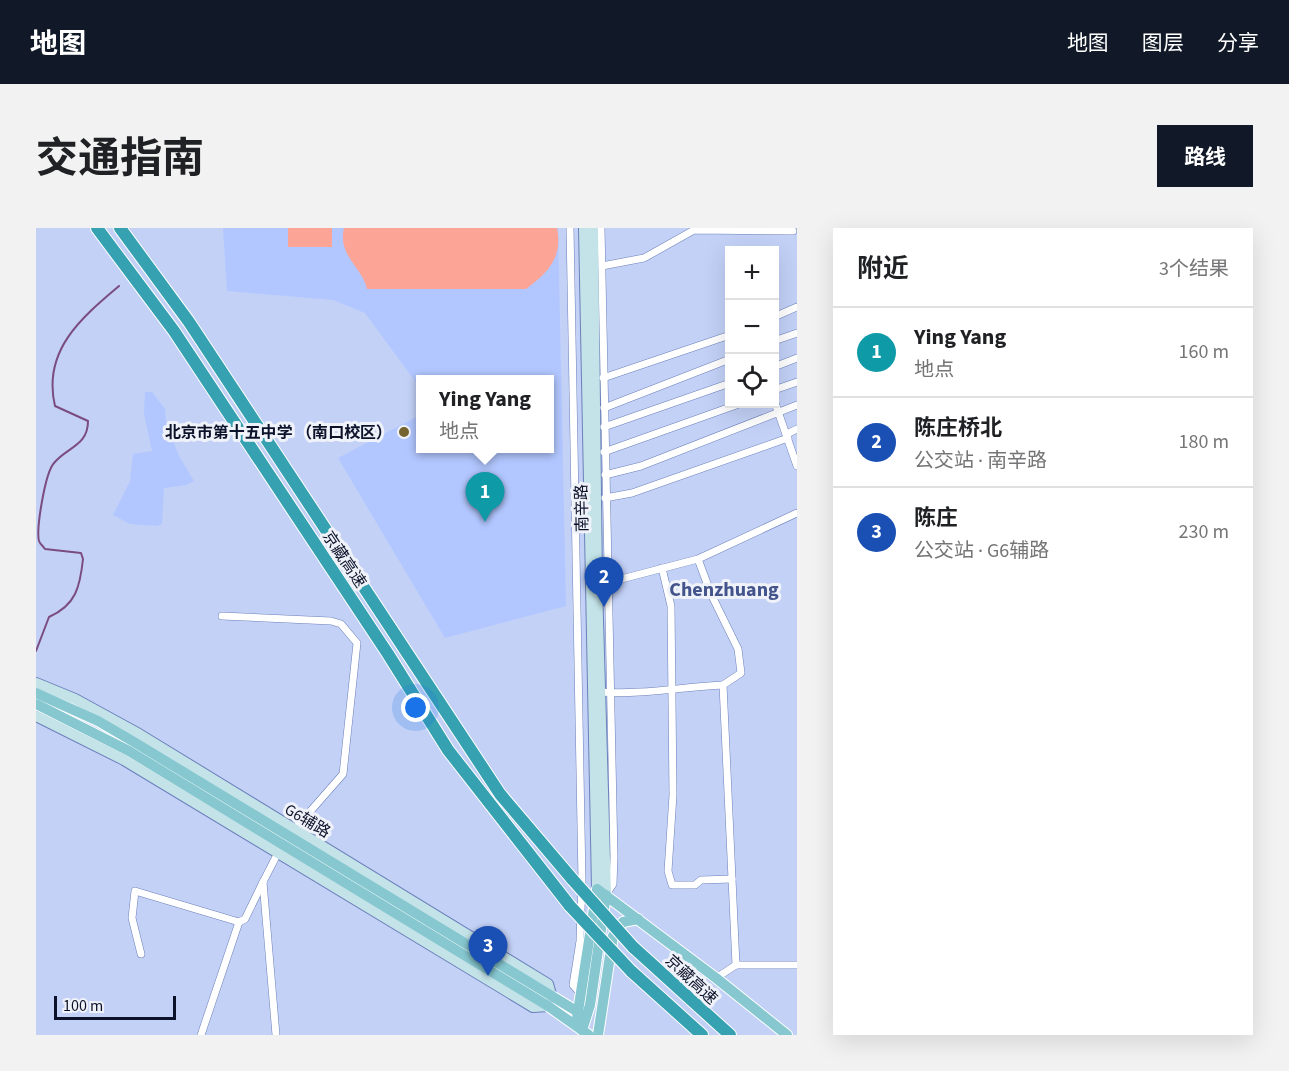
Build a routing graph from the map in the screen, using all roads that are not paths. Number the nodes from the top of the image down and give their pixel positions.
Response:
1 (97, 228) edge
2 (120, 228) edge
3 (570, 228) edge
4 (584, 228) edge
5 (593, 228) edge
6 (601, 228) edge
7 (793, 231) dead end
8 (602, 266) junction
9 (797, 308) edge
10 (779, 315) edge
11 (797, 333) edge
12 (725, 336) edge
13 (779, 339) edge
14 (797, 358) edge
15 (725, 361) edge
16 (779, 365) edge
17 (603, 378) junction
18 (797, 382) edge
19 (725, 384) edge
20 (779, 388) edge
21 (797, 405) edge
22 (604, 408) junction
23 (728, 408) edge
24 (777, 408) edge
25 (779, 412) junction
26 (604, 427) junction
27 (797, 429) edge
28 (787, 436) junction
29 (604, 452) junction
30 (797, 466) edge
31 (605, 475) junction
32 (605, 498) junction
33 (797, 513) edge
34 (698, 559) junction
35 (662, 568) junction
36 (598, 584) junction
37 (577, 586) junction
38 (222, 616) dead end
39 (36, 683) edge
40 (723, 686) junction
41 (672, 688) junction
42 (600, 692) junction
43 (36, 693) edge
44 (612, 693) junction
45 (36, 704) edge
46 (36, 716) edge
47 (286, 841) junction
48 (732, 879) junction
49 (577, 881) junction
50 (263, 882) junction
51 (601, 892) junction
52 (638, 919) junction
53 (239, 922) junction
54 (141, 954) dead end
55 (736, 964) junction
56 (797, 965) edge
57 (716, 978) junction
58 (580, 994) junction
59 (550, 1002) junction
60 (578, 1012) junction
61 (582, 1031) edge
62 (201, 1035) edge
63 (276, 1035) edge
64 (598, 1035) edge
65 (702, 1035) edge
66 (730, 1035) edge
67 (787, 1035) edge

1 - 65 highway, 京藏高速, bridge
2 - 49 highway, 京藏高速
3 - 37 street
4 - 36 main road, 南辛路
5 - 36 main road, 南辛路
6 - 8 street
7 - 8 street
8 - 17 street
9 - 10 street
11 - 13 street
12 - 17 street
14 - 16 street
15 - 22 street
17 - 22 street
18 - 20 street
19 - 26 street
21 - 25 street
22 - 26 street
23 - 29 street
24 - 25 street
25 - 28 street
25 - 31 street
26 - 29 street
27 - 28 street
28 - 30 street
28 - 32 street
29 - 31 street
31 - 32 street
32 - 36 street
33 - 34 street
34 - 35 street
34 - 40 street
35 - 36 street
35 - 41 street
36 - 37 street
36 - 42 main road, 南辛路
36 - 44 street
36 - 51 main road, 南辛路
37 - 49 street
38 - 47 street
39 - 47 main road, G6辅路
40 - 41 street
40 - 48 street
41 - 44 street
41 - 48 street
42 - 44 street
42 - 51 main road, 南辛路
43 - 47 main road, G6辅路
44 - 51 street
45 - 47 main road, G6辅路
46 - 47 main road, G6辅路
47 - 50 street
47 - 59 main road, G6辅路
47 - 59 main road, G6辅路
48 - 55 street
49 - 51 street
49 - 58 street
49 - 66 highway, 京藏高速, bridge
50 - 53 street
50 - 63 street
51 - 52 main road
51 - 58 main road
51 - 61 main road
52 - 57 main road
52 - 64 main road
53 - 54 street
53 - 62 street
55 - 56 street
55 - 57 street
57 - 67 main road
58 - 60 main road
59 - 60 main road, G6辅路
59 - 61 main road, G6辅路
60 - 61 main road

